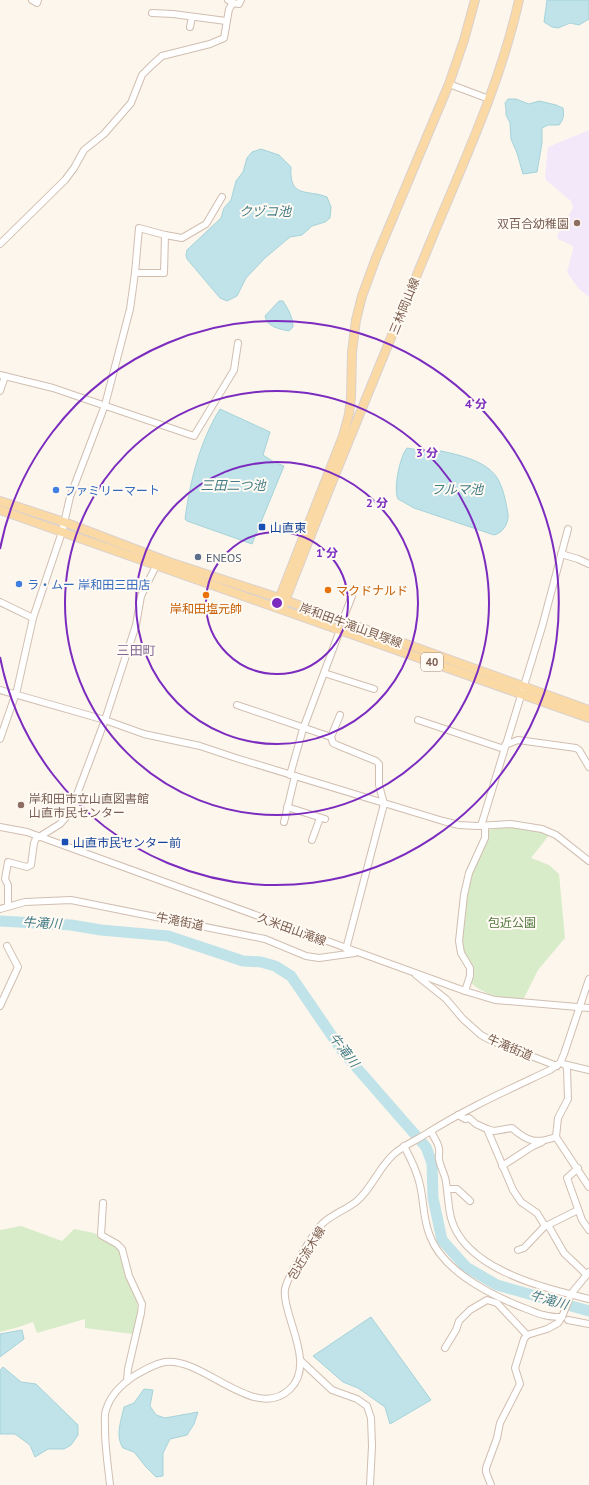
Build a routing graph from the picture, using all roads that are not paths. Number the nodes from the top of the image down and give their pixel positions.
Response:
1 (32, 0) edge
2 (38, 0) edge
3 (241, 0) edge
4 (475, 0) edge
5 (519, 0) edge
6 (231, 2) edge
7 (163, 6) dead end
8 (152, 13) dead end
9 (162, 13) junction
10 (192, 16) junction
11 (226, 21) junction
12 (190, 27) dead end
13 (449, 84) junction
14 (489, 99) junction
15 (222, 197) dead end
16 (165, 235) junction
17 (0, 244) edge
18 (135, 273) junction
19 (238, 343) dead end
20 (2, 376) edge
21 (0, 391) edge
22 (105, 405) junction
23 (0, 501) edge
24 (0, 510) edge
25 (64, 522) junction
26 (568, 530) dead end
27 (62, 532) junction
28 (562, 554) junction
29 (157, 564) junction
30 (589, 564) edge
31 (352, 596) dead end
32 (1, 604) edge
33 (280, 604) junction
34 (33, 618) junction
35 (342, 622) junction
36 (340, 630) junction
37 (324, 673) junction
38 (374, 689) dead end
39 (0, 690) edge
40 (523, 690) junction
41 (15, 694) junction
42 (237, 706) dead end
43 (589, 710) edge
44 (340, 715) dead end
45 (589, 718) edge
46 (106, 720) junction
47 (418, 720) dead end
48 (303, 729) junction
49 (331, 737) junction
50 (0, 739) edge
51 (505, 747) junction
52 (589, 767) edge
53 (293, 776) junction
54 (384, 804) junction
55 (288, 806) junction
56 (284, 822) dead end
57 (483, 826) junction
58 (0, 827) edge
59 (38, 836) junction
60 (312, 840) dead end
61 (589, 862) edge
62 (3, 883) edge
63 (8, 906) junction
64 (0, 909) edge
65 (7, 946) dead end
66 (346, 949) junction
67 (357, 952) junction
68 (414, 973) junction
69 (589, 979) edge
70 (465, 991) junction
71 (2, 999) edge
72 (0, 1006) edge
73 (580, 1008) junction
74 (589, 1008) edge
75 (561, 1065) junction
76 (589, 1070) edge
77 (458, 1115) junction
78 (487, 1130) junction
79 (429, 1132) junction
80 (556, 1137) junction
81 (542, 1142) junction
82 (404, 1146) junction
83 (502, 1166) junction
84 (578, 1168) junction
85 (589, 1186) edge
86 (447, 1189) junction
87 (470, 1201) dead end
88 (103, 1203) dead end
89 (578, 1210) junction
90 (547, 1225) junction
91 (589, 1230) edge
92 (518, 1250) dead end
93 (588, 1273) edge
94 (570, 1296) junction
95 (589, 1299) edge
96 (565, 1316) junction
97 (589, 1324) edge
98 (527, 1335) junction
99 (445, 1348) dead end
100 (301, 1361) junction
101 (127, 1381) junction
102 (110, 1485) edge
103 (370, 1485) edge
104 (491, 1485) edge

1 - 2 street
3 - 6 street
4 - 13 main road
5 - 14 main road, 三林岡山線
6 - 11 street
7 - 9 street
8 - 9 street
9 - 10 street
10 - 11 street
10 - 12 street
11 - 17 street
13 - 14 street
13 - 33 main road
14 - 33 main road, 三林岡山線
15 - 16 street
16 - 18 street
16 - 18 street
18 - 22 street
19 - 22 street
20 - 21 street
20 - 22 street
22 - 25 street
23 - 25 main road, 岸和田牛滝山貝塚線 / 40
24 - 27 main road, 岸和田牛滝山貝塚線 / 40
25 - 27 street
25 - 33 main road, 岸和田牛滝山貝塚線 / 40
26 - 28 street
27 - 29 main road, 岸和田牛滝山貝塚線 / 40
27 - 34 street
28 - 30 street
28 - 40 street
29 - 33 main road, 岸和田牛滝山貝塚線 / 40
29 - 46 street
31 - 35 street
32 - 34 street
33 - 35 main road, 岸和田牛滝山貝塚線 / 40
33 - 36 main road, 岸和田牛滝山貝塚線 / 40
34 - 41 street
35 - 40 main road, 岸和田牛滝山貝塚線 / 40
36 - 37 street
36 - 40 main road, 岸和田牛滝山貝塚線 / 40
37 - 38 street
37 - 48 street
39 - 41 street
40 - 43 main road, 岸和田牛滝山貝塚線 / 40
40 - 45 main road, 岸和田牛滝山貝塚線 / 40
40 - 51 street
41 - 46 street
41 - 50 street
42 - 48 street
44 - 49 street
46 - 53 street
46 - 59 street
47 - 51 street
48 - 49 street
48 - 53 street
49 - 54 street
51 - 52 street
51 - 57 street
53 - 54 street
53 - 55 street
54 - 57 street
54 - 66 street
55 - 56 street
55 - 60 street
57 - 61 street
57 - 70 street
58 - 59 street, 久米田山滝線
59 - 62 street
59 - 66 street, 久米田山滝線
62 - 63 street
63 - 64 street, 牛滝街道
63 - 67 street, 牛滝街道
65 - 71 street
66 - 67 street, 久米田山滝線
67 - 68 street, 久米田山滝線
68 - 70 street, 久米田山滝線
68 - 75 street, 牛滝街道
69 - 73 street
70 - 73 street, 久米田山滝線
71 - 72 street
73 - 74 street, 久米田山滝線
73 - 75 street
75 - 76 street, 牛滝街道
75 - 77 street, 包近流木線
75 - 80 street
77 - 78 street
77 - 79 street, 包近流木線
78 - 81 street
78 - 83 street
79 - 82 street, 包近流木線
79 - 86 street
80 - 81 street
80 - 84 street
81 - 83 street
82 - 96 street
82 - 100 street, 包近流木線
83 - 90 street
84 - 85 street
84 - 89 street
86 - 87 street
86 - 94 street
88 - 101 street
89 - 90 street
89 - 91 street
90 - 92 street
90 - 93 street
93 - 94 street
94 - 95 street
94 - 96 street
96 - 97 street
96 - 98 street
98 - 99 street
98 - 104 street
100 - 101 street, 包近流木線
100 - 103 street
101 - 102 street, 包近流木線

